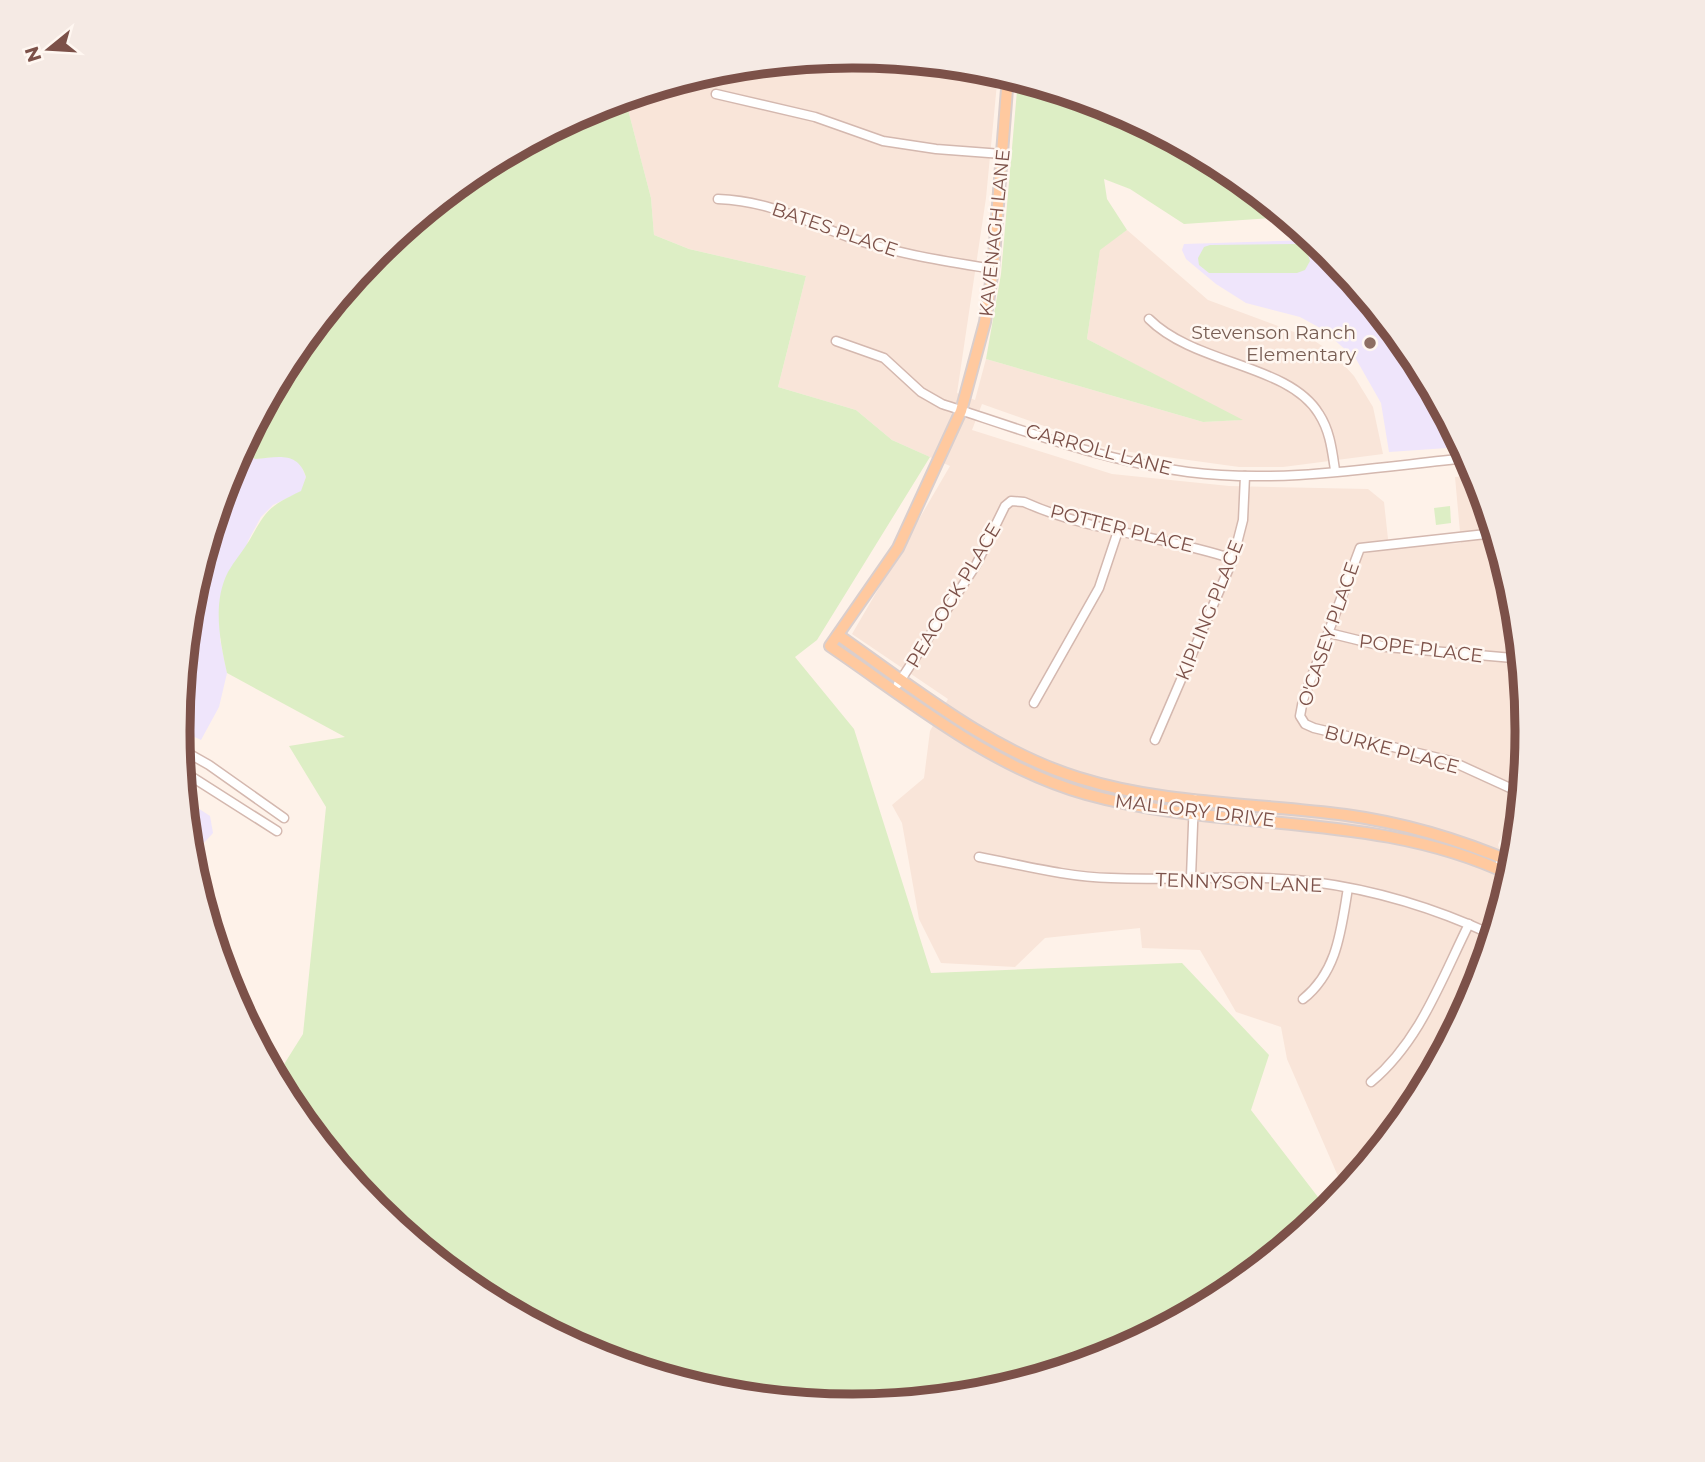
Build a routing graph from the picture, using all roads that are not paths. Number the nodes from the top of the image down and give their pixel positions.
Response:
1 (1007, 87) edge
2 (716, 94) dead end
3 (1002, 153) junction
4 (718, 199) dead end
5 (993, 269) junction
6 (1149, 319) dead end
7 (836, 341) dead end
8 (961, 411) junction
9 (1457, 459) edge
10 (1335, 470) junction
11 (1245, 476) junction
12 (1011, 500) joint
13 (1118, 531) junction
14 (1485, 534) edge
15 (1233, 559) junction
16 (1329, 633) junction
17 (838, 635) junction
18 (830, 646) joint
19 (1511, 658) edge
20 (901, 680) junction
21 (894, 690) junction
22 (1034, 704) dead end
23 (1301, 721) joint
24 (1155, 740) dead end
25 (191, 755) edge
26 (191, 776) edge
27 (1513, 789) edge
28 (1194, 799) junction
29 (1194, 812) junction
30 (284, 818) dead end
31 (277, 831) dead end
32 (1504, 856) edge
33 (979, 857) dead end
34 (1500, 864) junction
35 (1191, 877) junction
36 (1348, 888) junction
37 (1469, 923) junction
38 (1484, 931) edge
39 (1303, 999) dead end
40 (1371, 1082) dead end

1 - 3 main road, KAVENAGH LANE
2 - 3 street
3 - 5 main road, KAVENAGH LANE
4 - 5 street, BATES PLACE
5 - 8 main road, KAVENAGH LANE
6 - 10 street
7 - 8 street, CARROLL LANE
8 - 11 street, CARROLL LANE
8 - 17 main road, KAVENAGH LANE
9 - 10 street, CARROLL LANE
10 - 11 street, CARROLL LANE
11 - 15 street, KIPLING PLACE
12 - 13 street, POTTER PLACE
12 - 20 street, PEACOCK PLACE
13 - 15 street, POTTER PLACE
13 - 22 street
14 - 16 street, O'CASEY PLACE
15 - 24 street, KIPLING PLACE
16 - 19 street, POPE PLACE
16 - 23 street, O'CASEY PLACE
17 - 18 main road, KAVENAGH LANE
17 - 20 main road
18 - 21 main road, MALLORY DRIVE
20 - 21 street, PEACOCK PLACE
20 - 28 main road
21 - 29 main road, MALLORY DRIVE
23 - 27 street, BURKE PLACE
25 - 30 street
26 - 31 street
28 - 29 street
28 - 34 main road
29 - 34 main road, MALLORY DRIVE
29 - 35 street
32 - 34 street
33 - 35 street, TENNYSON LANE
35 - 36 street, TENNYSON LANE
36 - 37 street, TENNYSON LANE
36 - 39 street
37 - 38 street, TENNYSON LANE
37 - 40 street

